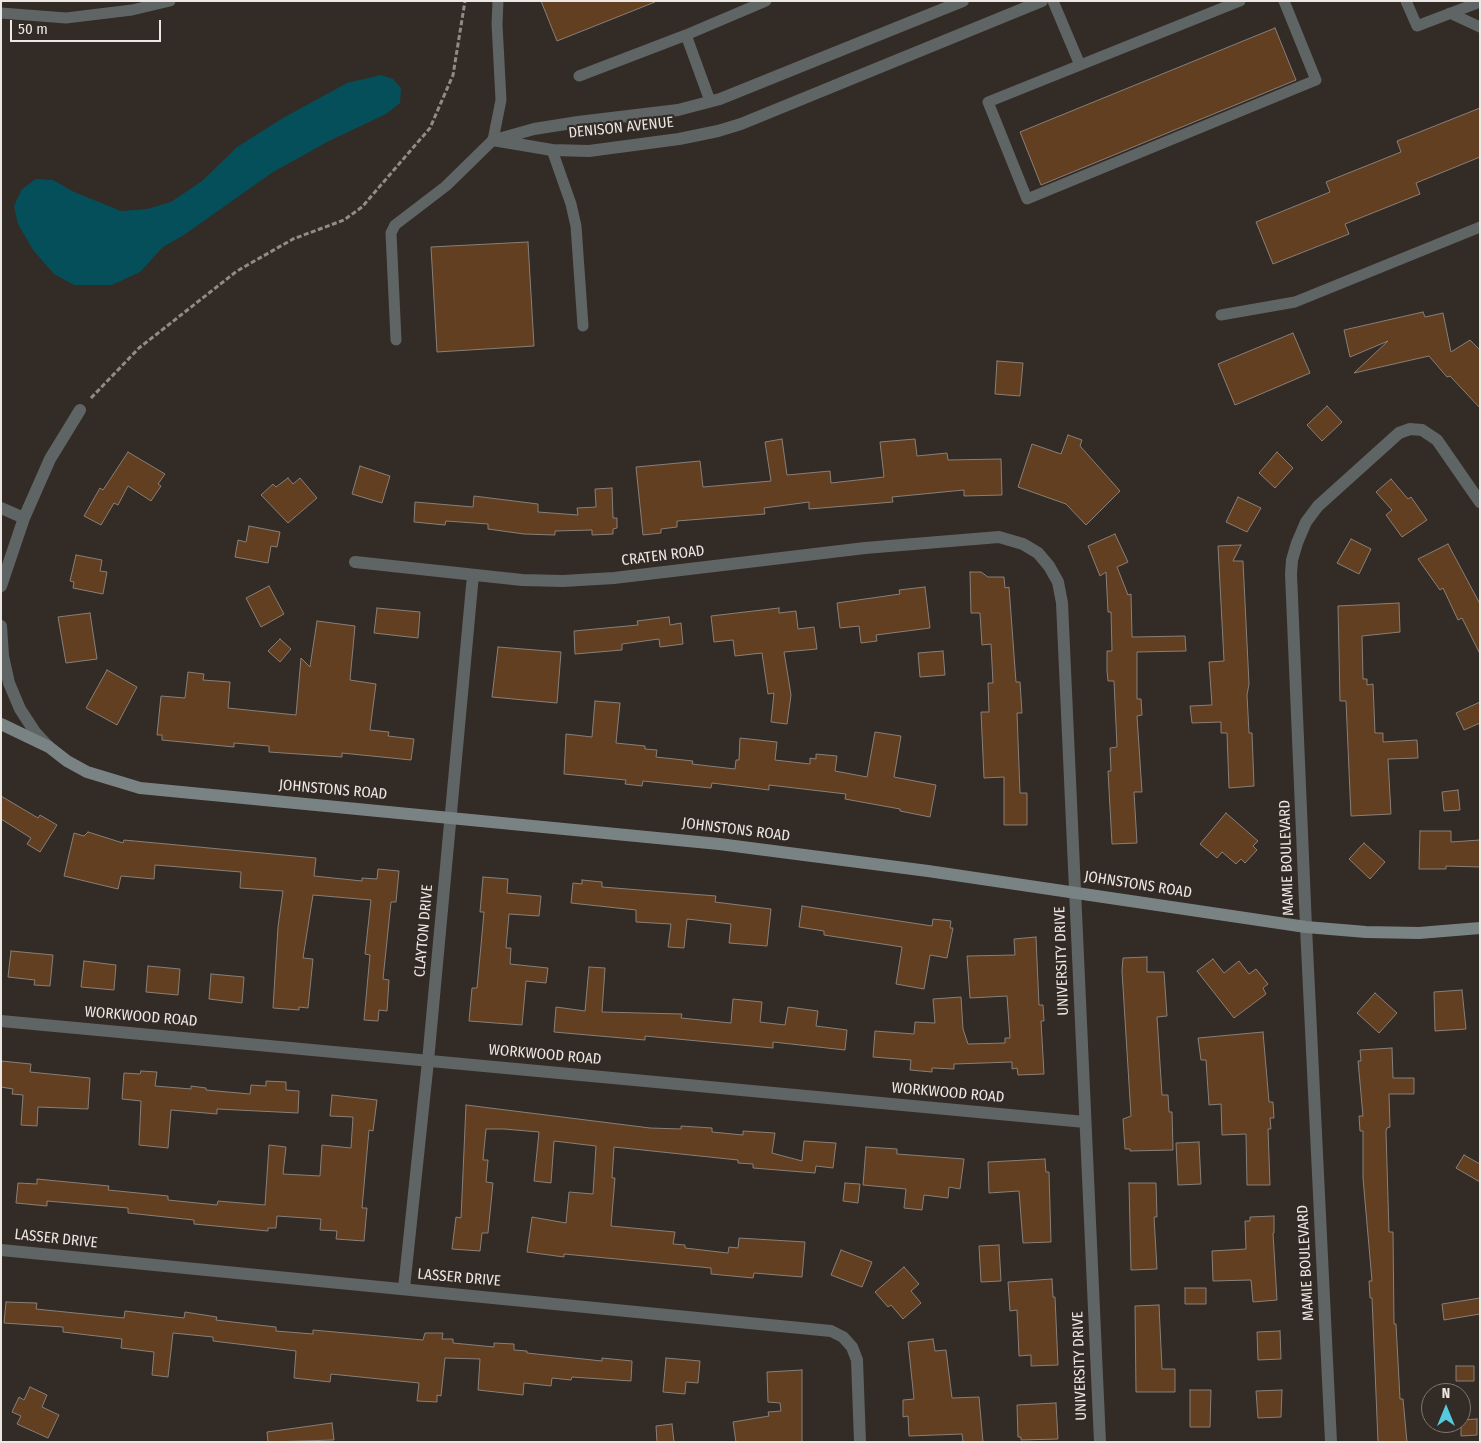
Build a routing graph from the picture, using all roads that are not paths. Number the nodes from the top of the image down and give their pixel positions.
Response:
1 (170, 1) edge
2 (498, 1) edge
3 (766, 1) edge
4 (963, 1) edge
5 (1042, 1) edge
6 (1053, 1) edge
7 (1240, 1) edge
8 (1284, 1) edge
9 (1406, 1) edge
10 (1480, 2) edge
11 (1, 13) edge
12 (1450, 13) junction
13 (1480, 27) edge
14 (686, 35) junction
15 (1080, 65) junction
16 (579, 76) dead end
17 (710, 101) junction
18 (492, 140) junction
19 (552, 150) junction
20 (1480, 227) edge
21 (1221, 315) dead end
22 (583, 326) dead end
23 (396, 340) dead end
24 (80, 410) road end
25 (1480, 502) edge
26 (1, 508) edge
27 (24, 518) junction
28 (975, 538) joint
29 (355, 562) dead end
30 (473, 575) junction
31 (1, 586) edge
32 (1, 626) edge
33 (1, 724) edge
34 (49, 746) junction
35 (451, 818) junction
36 (1076, 892) junction
37 (1306, 927) junction
38 (1480, 928) edge
39 (1, 1020) edge
40 (428, 1061) junction
41 (1085, 1122) junction
42 (1, 1250) edge
43 (404, 1288) junction
44 (860, 1442) edge
45 (1100, 1442) edge
46 (1330, 1442) edge

1 - 11 lane
2 - 18 lane
3 - 14 lane
4 - 17 street, DENISON AVENUE
5 - 19 street, DENISON AVENUE
6 - 15 lane
7 - 15 lane
8 - 15 lane
9 - 12 lane
10 - 12 lane
12 - 13 lane
14 - 16 lane
14 - 17 lane
17 - 18 street, DENISON AVENUE
18 - 19 street, DENISON AVENUE
18 - 23 lane
19 - 22 lane
20 - 21 lane
24 - 27 street
25 - 37 street, MAMIE BOULEVARD
26 - 27 street
27 - 31 street
28 - 30 street, CRATEN ROAD
28 - 36 street, UNIVERSITY DRIVE
29 - 30 street, CRATEN ROAD
30 - 35 street, CLAYTON DRIVE
32 - 34 street
33 - 34 street, JOHNSTONS ROAD
34 - 35 street, JOHNSTONS ROAD
35 - 36 street, JOHNSTONS ROAD
35 - 40 street, CLAYTON DRIVE
36 - 37 street, JOHNSTONS ROAD
36 - 41 street, UNIVERSITY DRIVE
37 - 38 street, JOHNSTONS ROAD
37 - 46 street, MAMIE BOULEVARD
39 - 40 street, WORKWOOD ROAD
40 - 41 street, WORKWOOD ROAD
40 - 43 street, CLAYTON DRIVE
41 - 45 street, UNIVERSITY DRIVE
42 - 43 street, LASSER DRIVE
43 - 44 street, LASSER DRIVE

